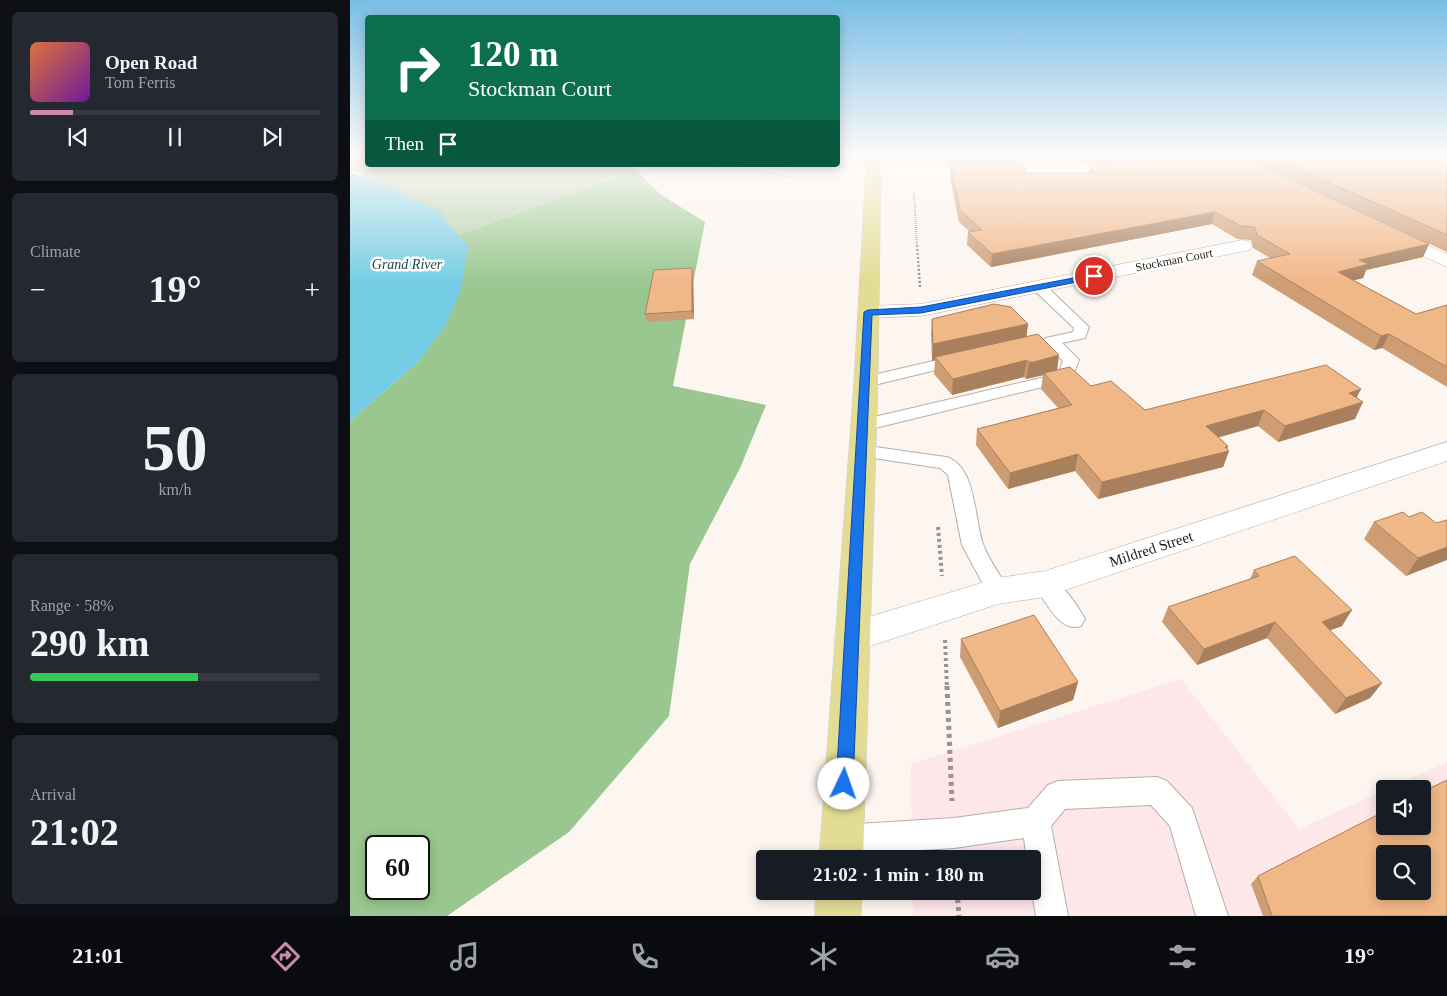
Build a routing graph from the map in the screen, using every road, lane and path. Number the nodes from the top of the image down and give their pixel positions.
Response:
1 (873, 198) edge
2 (1376, 227) edge
3 (1243, 246) dead end
4 (1447, 261) edge
5 (1039, 287) junction
6 (868, 312) junction
7 (1050, 341) junction
8 (1032, 345) edge
9 (978, 356) edge
10 (866, 382) junction
11 (862, 438) junction
12 (1447, 451) edge
13 (1045, 584) junction
14 (998, 591) junction
15 (1073, 619) dead end
16 (852, 636) junction
17 (1036, 822) junction
18 (841, 849) edge
19 (839, 900) edge
20 (958, 900) edge
21 (838, 916) edge
22 (959, 916) edge
23 (1052, 916) edge
24 (1212, 916) edge

1 - 6 main road
2 - 4 street
3 - 5 street, Stockman Court
5 - 6 street, Stockman Court
5 - 7 lane
6 - 10 main road
7 - 8 lane
7 - 11 lane
9 - 10 lane
10 - 11 main road
11 - 14 lane
11 - 16 main road
12 - 13 street, Mildred Street
13 - 14 street, Mildred Street
13 - 15 lane
14 - 16 street, Mildred Street
16 - 18 main road
17 - 18 lane
17 - 23 lane
17 - 24 lane
19 - 21 main road
20 - 22 path

